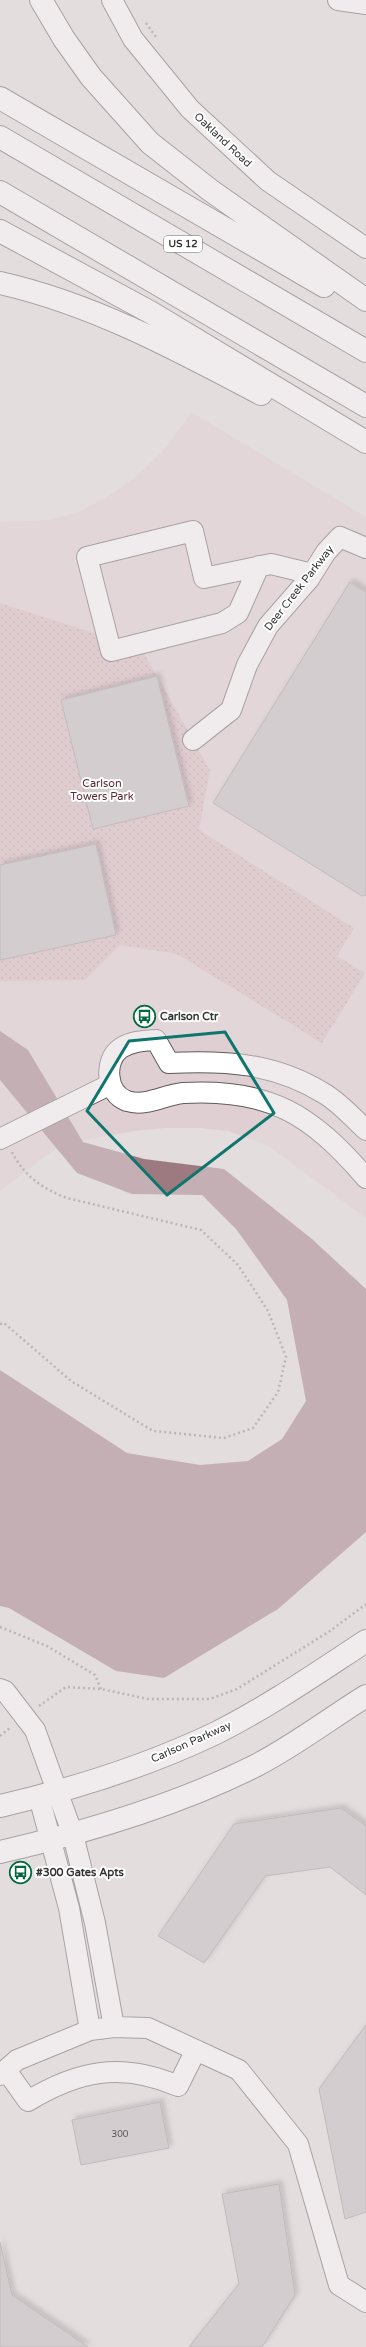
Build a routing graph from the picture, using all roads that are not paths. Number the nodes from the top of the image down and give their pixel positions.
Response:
1 (41, 0) edge
2 (112, 0) edge
3 (338, 0) edge
4 (366, 4) edge
5 (0, 98) edge
6 (0, 137) edge
7 (0, 192) edge
8 (0, 231) edge
9 (366, 248) edge
10 (0, 283) edge
11 (366, 300) edge
12 (366, 311) edge
13 (366, 351) edge
14 (366, 406) edge
15 (366, 442) edge
16 (366, 451) edge
17 (366, 548) edge
18 (259, 566) junction
19 (312, 574) junction
20 (193, 740) dead end
21 (169, 1063) junction
22 (111, 1084) junction
23 (174, 1094) junction
24 (366, 1130) edge
25 (6, 1136) edge
26 (366, 1178) edge
27 (366, 1641) edge
28 (0, 1689) edge
29 (366, 1696) edge
30 (49, 1794) junction
31 (0, 1806) edge
32 (73, 1835) junction
33 (52, 1840) junction
34 (0, 1852) edge
35 (114, 2027) junction
36 (90, 2030) junction
37 (196, 2050) junction
38 (3, 2072) edge
39 (366, 2302) edge

1 - 11 main road
2 - 9 street, Oakland Road
3 - 4 street
5 - 12 main road
6 - 13 main road, US 12
7 - 14 main road
8 - 15 main road
10 - 16 main road
17 - 19 street, Deer Creek Parkway
18 - 18 street
18 - 19 street
19 - 20 street, Deer Creek Parkway
21 - 22 street
21 - 23 street
21 - 24 street
22 - 23 street
22 - 25 street
23 - 26 street
27 - 30 main road, Carlson Parkway
28 - 30 street
29 - 32 main road
30 - 31 main road, Carlson Parkway
30 - 32 street
30 - 33 street
32 - 33 main road
32 - 35 street
33 - 34 main road
33 - 36 street
35 - 36 street
35 - 37 street
36 - 38 street
37 - 38 street
37 - 39 street

